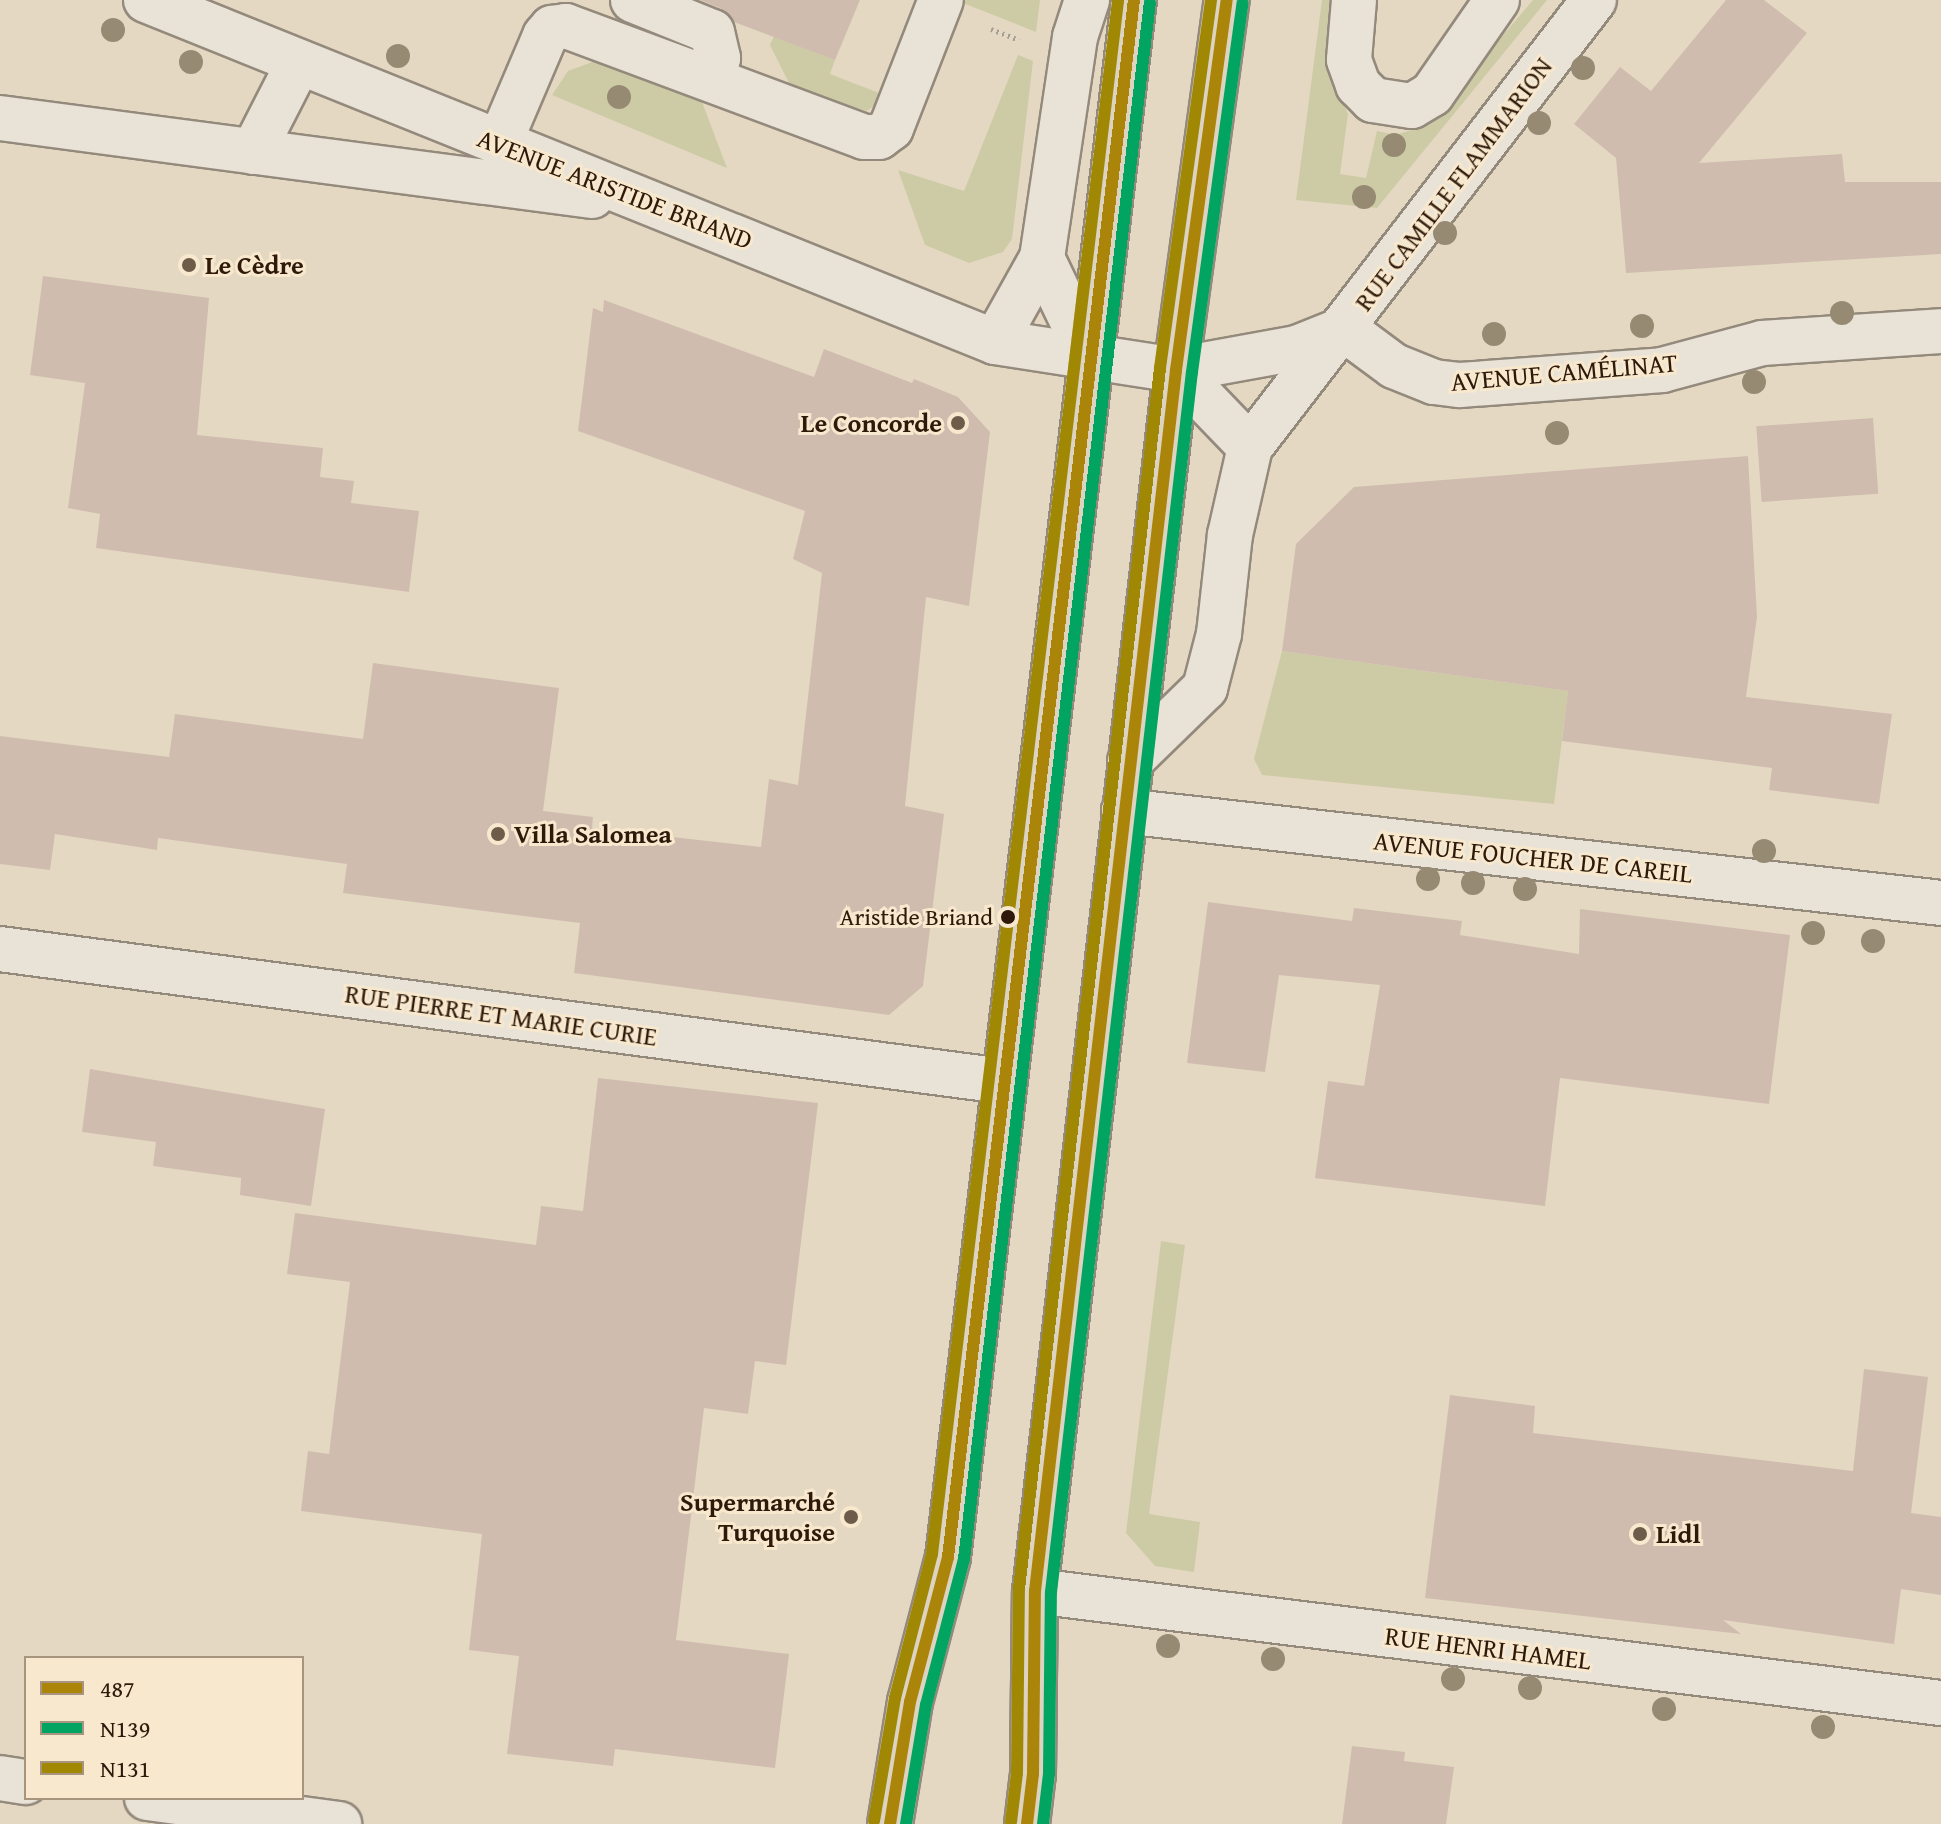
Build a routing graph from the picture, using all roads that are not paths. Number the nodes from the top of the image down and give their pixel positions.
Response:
1 (146, 0) edge
2 (633, 0) edge
3 (1087, 0) edge
4 (1134, 0) edge
5 (1227, 0) edge
6 (1354, 0) edge
7 (1497, 0) edge
8 (1594, 0) edge
9 (939, 4) edge
10 (299, 62) junction
11 (712, 79) junction
12 (0, 118) edge
13 (499, 144) junction
14 (253, 152) junction
15 (659, 203) junction
16 (1042, 258) junction
17 (1344, 329) junction
18 (1941, 331) edge
19 (995, 342) junction
20 (1089, 356) junction
21 (1176, 370) junction
22 (1250, 447) junction
23 (1130, 761) junction
24 (1124, 811) junction
25 (1941, 903) edge
26 (0, 949) edge
27 (1002, 1081) junction
28 (1035, 1591) junction
29 (1941, 1703) edge
30 (0, 1778) edge
31 (24, 1782) edge
32 (162, 1800) edge
33 (339, 1824) edge
34 (890, 1824) edge
35 (1027, 1824) edge

1 - 10 street, AVENUE ARISTIDE BRIAND
2 - 11 street
3 - 16 street
4 - 20 main road
5 - 21 main road
6 - 7 street
8 - 17 street, RUE CAMILLE FLAMMARION
9 - 11 street
10 - 13 street, AVENUE ARISTIDE BRIAND
10 - 14 street
11 - 13 street
12 - 14 street
13 - 15 street, AVENUE ARISTIDE BRIAND
14 - 15 street
15 - 19 street, AVENUE ARISTIDE BRIAND
16 - 19 street
16 - 20 street
17 - 18 street, AVENUE CAMÉLINAT
17 - 21 street, RUE CAMILLE FLAMMARION
17 - 22 street
19 - 20 street, AVENUE ARISTIDE BRIAND
20 - 21 street, AVENUE ARISTIDE BRIAND
20 - 27 main road
21 - 22 street
21 - 23 main road
22 - 23 street
23 - 24 main road
24 - 25 street, AVENUE FOUCHER DE CAREIL
24 - 28 main road
26 - 27 street, RUE PIERRE ET MARIE CURIE
27 - 34 main road
28 - 29 street, RUE HENRI HAMEL
28 - 35 main road
30 - 31 street
32 - 33 street

